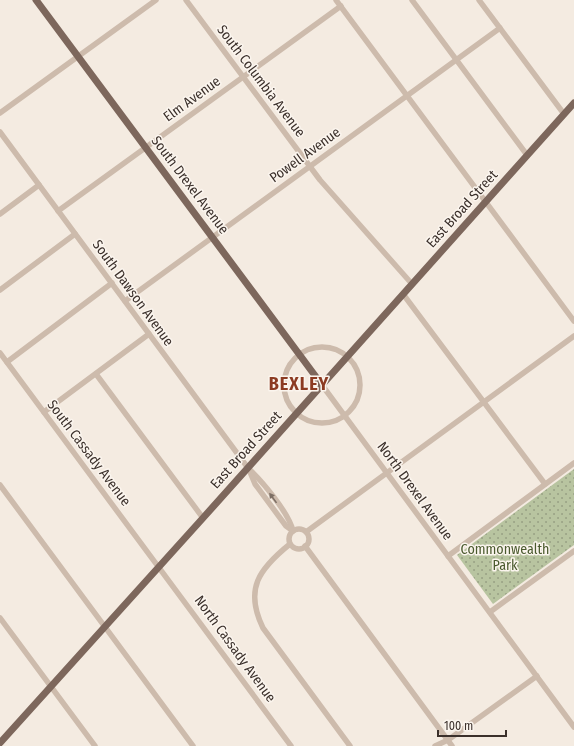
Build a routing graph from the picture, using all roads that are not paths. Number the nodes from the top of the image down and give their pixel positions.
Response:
1 (36, 0) edge
2 (156, 0) edge
3 (186, 0) edge
4 (336, 0) edge
5 (412, 0) edge
6 (479, 0) edge
7 (341, 6) junction
8 (500, 28) junction
9 (78, 56) junction
10 (457, 60) junction
11 (243, 77) junction
12 (407, 96) junction
13 (574, 103) edge
14 (0, 113) edge
15 (564, 114) junction
16 (0, 132) edge
17 (146, 147) junction
18 (527, 155) junction
19 (310, 167) junction
20 (39, 185) junction
21 (485, 202) junction
22 (58, 211) junction
23 (0, 214) edge
24 (75, 234) junction
25 (212, 237) junction
26 (112, 283) junction
27 (412, 284) junction
28 (0, 290) edge
29 (403, 294) junction
30 (125, 301) junction
31 (574, 321) edge
32 (149, 334) junction
33 (574, 336) edge
34 (0, 353) edge
35 (299, 355) junction
36 (347, 357) junction
37 (4, 361) edge
38 (96, 374) junction
39 (322, 385) junction
40 (485, 403) junction
41 (44, 412) junction
42 (297, 413) junction
43 (344, 415) junction
44 (574, 463) edge
45 (248, 468) junction
46 (387, 474) junction
47 (545, 484) junction
48 (0, 485) edge
49 (203, 518) junction
50 (293, 531) junction
51 (306, 532) junction
52 (290, 544) junction
53 (305, 546) junction
54 (574, 550) edge
55 (448, 556) junction
56 (159, 567) junction
57 (490, 612) junction
58 (0, 618) edge
59 (105, 626) junction
60 (537, 676) junction
61 (51, 686) junction
62 (574, 727) edge
63 (448, 740) junction
64 (0, 742) edge
65 (95, 746) edge
66 (193, 746) edge
67 (291, 746) edge
68 (350, 746) edge
69 (435, 746) edge
70 (444, 746) edge
71 (452, 746) edge

1 - 9 main road, South Drexel Avenue
2 - 9 street
3 - 11 street, South Columbia Avenue
4 - 7 street
5 - 10 street
6 - 8 street
7 - 11 street, Elm Avenue
7 - 12 street
8 - 10 street, Powell Avenue
8 - 15 street
9 - 14 street
9 - 17 main road, South Drexel Avenue
10 - 12 street, Powell Avenue
10 - 18 street
11 - 17 street, Elm Avenue
11 - 19 street, South Columbia Avenue
12 - 19 street, Powell Avenue
12 - 21 street
13 - 15 main road, East Broad Street
15 - 18 main road, East Broad Street
16 - 20 street, South Dawson Avenue
17 - 22 street, Elm Avenue
17 - 25 main road, South Drexel Avenue
18 - 21 main road, East Broad Street
19 - 25 street, Powell Avenue
19 - 27 street, South Columbia Avenue
20 - 22 street, South Dawson Avenue
20 - 23 street
21 - 27 main road, East Broad Street
21 - 31 street
22 - 24 street, South Dawson Avenue
24 - 26 street, South Dawson Avenue
24 - 28 street
25 - 30 street, Powell Avenue
25 - 35 main road, South Drexel Avenue
26 - 30 street, South Dawson Avenue
26 - 37 street
27 - 29 main road, East Broad Street
29 - 36 main road, East Broad Street
29 - 40 street
30 - 32 street, South Dawson Avenue
32 - 38 street
32 - 45 street, South Dawson Avenue
33 - 40 street
34 - 37 street, South Cassady Avenue
35 - 36 street
35 - 39 main road, South Drexel Avenue
35 - 42 street
36 - 39 main road, East Broad Street
36 - 43 street
37 - 41 street, South Cassady Avenue
38 - 41 street
38 - 49 street
39 - 42 main road, East Broad Street
39 - 43 street, North Drexel Avenue
40 - 46 street
40 - 47 street
41 - 56 street, South Cassady Avenue
42 - 43 street
42 - 45 main road, East Broad Street
43 - 46 street, North Drexel Avenue
44 - 47 street
45 - 49 main road, East Broad Street
45 - 50 street, South Dawson Avenue
46 - 51 street
46 - 55 street, North Drexel Avenue
47 - 55 street
48 - 59 street
49 - 56 main road, East Broad Street
50 - 51 street
50 - 52 street
51 - 53 street
52 - 53 street
52 - 68 street
53 - 63 street
54 - 57 street
55 - 57 street, North Drexel Avenue
56 - 59 main road, East Broad Street
56 - 67 street, North Cassady Avenue
57 - 60 street, North Drexel Avenue
58 - 61 street
59 - 61 main road, East Broad Street
59 - 66 street
60 - 62 street, North Drexel Avenue
60 - 63 street
61 - 64 main road, East Broad Street
61 - 65 street
63 - 69 street
63 - 70 street
63 - 71 street

